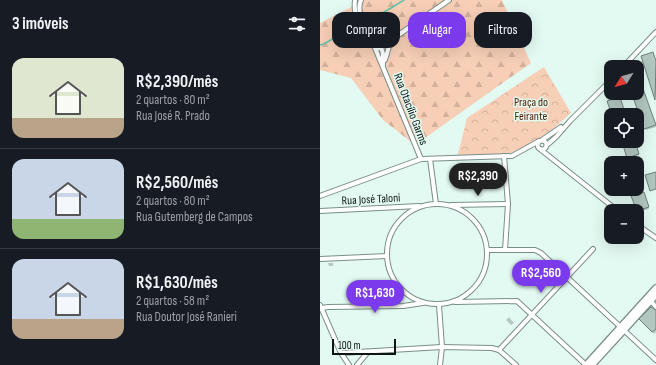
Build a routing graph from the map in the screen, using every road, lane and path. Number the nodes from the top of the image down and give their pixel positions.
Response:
1 (355, 0) edge
2 (361, 0) edge
3 (449, 0) edge
4 (355, 12) edge
5 (359, 12) edge
6 (656, 32) edge
7 (400, 33) edge
8 (375, 48) joint
9 (380, 48) edge
10 (381, 48) edge
11 (390, 48) edge
12 (630, 60) edge
13 (384, 64) junction
14 (604, 87) edge
15 (570, 121) junction
16 (541, 141) junction
17 (547, 145) junction
18 (527, 148) junction
19 (539, 148) junction
20 (504, 156) junction
21 (550, 157) junction
22 (421, 159) junction
23 (430, 160) junction
24 (320, 196) edge
25 (436, 204) junction
26 (508, 204) junction
27 (609, 204) edge
28 (448, 205) junction
29 (423, 206) junction
30 (320, 211) edge
31 (644, 230) edge
32 (656, 238) edge
33 (593, 249) dead end
34 (487, 250) junction
35 (505, 250) junction
36 (387, 256) junction
37 (320, 260) edge
38 (567, 278) junction
39 (656, 288) edge
40 (656, 295) edge
41 (649, 299) junction
42 (455, 302) junction
43 (424, 303) junction
44 (439, 305) junction
45 (321, 307) edge
46 (656, 307) edge
47 (532, 315) junction
48 (622, 328) junction
49 (442, 347) junction
50 (500, 350) junction
51 (368, 352) junction
52 (341, 353) junction
53 (656, 360) edge
54 (349, 365) edge
55 (357, 365) edge
56 (440, 365) edge
57 (516, 365) edge
58 (586, 365) edge
59 (592, 365) edge

1 - 4 street
2 - 5 street
3 - 7 street
6 - 12 street
8 - 9 street
8 - 13 street, Rua Otacílio Garms
10 - 13 street, Rua Otacílio Garms
11 - 13 street
13 - 22 street, Rua Otacílio Garms
14 - 15 street
15 - 16 street
15 - 17 street
16 - 17 street
16 - 18 street
16 - 19 street
17 - 19 street
17 - 21 street
18 - 19 street
18 - 20 street
19 - 21 street
20 - 23 street
20 - 26 street
21 - 27 street
22 - 23 street
22 - 24 street
23 - 25 street
25 - 28 street
25 - 29 street
26 - 28 street
26 - 35 street
28 - 34 street
29 - 30 street, Rua José Taloni
29 - 36 street
31 - 32 street
33 - 38 street
34 - 35 street
34 - 42 street
35 - 38 street
36 - 37 street
36 - 43 street
38 - 47 street
38 - 48 street
39 - 41 main road
40 - 41 main road
41 - 46 street
41 - 48 main road
42 - 44 street
42 - 47 street
43 - 44 street
43 - 45 street
44 - 49 street
45 - 52 street
47 - 50 street
47 - 58 street
48 - 53 street
48 - 58 main road
48 - 59 main road
49 - 50 street
49 - 51 street
49 - 56 street
50 - 57 street
51 - 52 street
51 - 55 street
52 - 54 street

